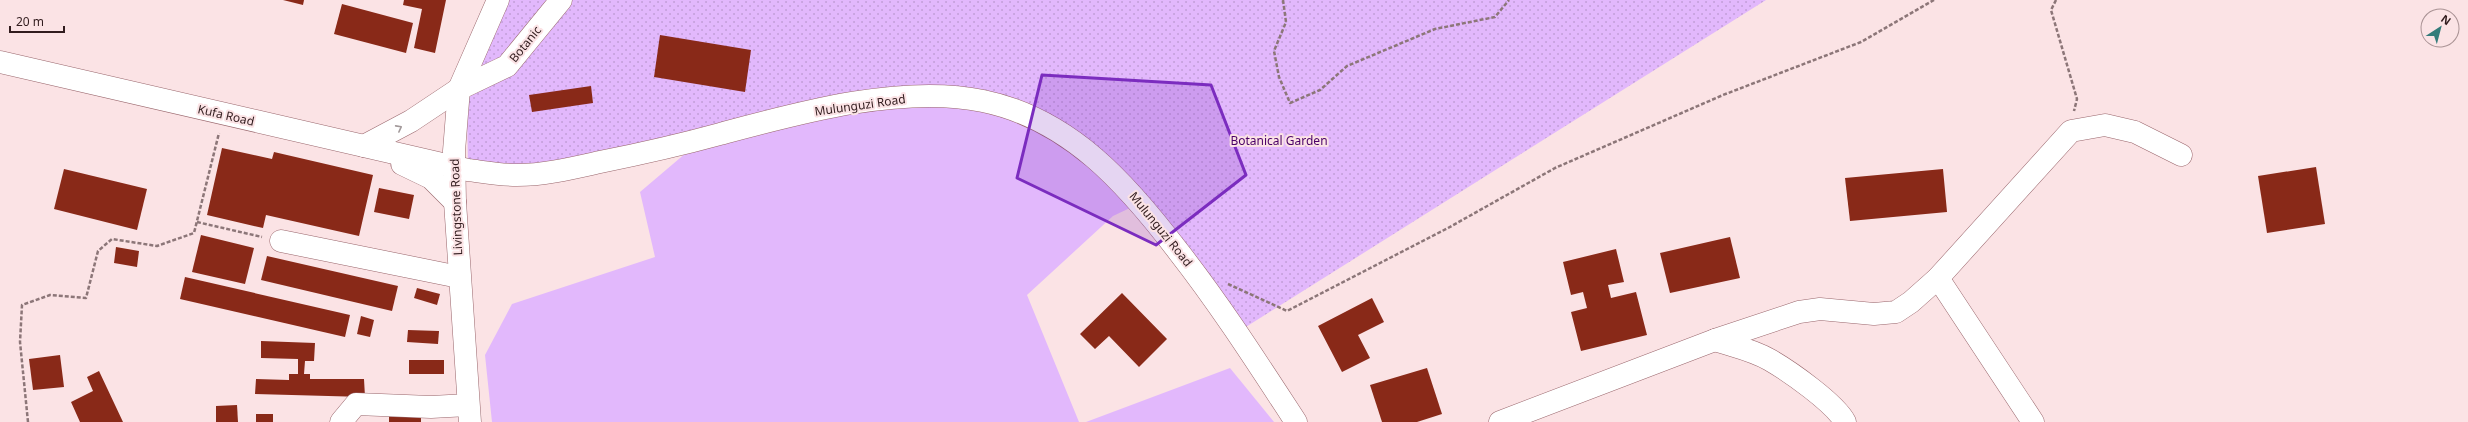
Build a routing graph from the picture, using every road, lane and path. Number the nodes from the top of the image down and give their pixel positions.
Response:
1 (498, 0) edge
2 (561, 0) edge
3 (1284, 0) edge
4 (1509, 0) edge
5 (1934, 0) edge
6 (2056, 0) edge
7 (0, 62) edge
8 (459, 89) junction
9 (223, 115) junction
10 (2071, 131) junction
11 (364, 146) junction
12 (2181, 155) dead end
13 (453, 166) junction
14 (455, 202) junction
15 (197, 222) junction
16 (281, 241) joint
17 (459, 277) junction
18 (1938, 278) junction
19 (1222, 281) dead end
20 (1715, 340) junction
21 (469, 413) edge
22 (28, 422) edge
23 (341, 422) edge
24 (1296, 422) edge
25 (1500, 422) edge
26 (1845, 422) edge
27 (2033, 422) edge

1 - 8 street, Livingstone Road
2 - 8 street, Botanic
3 - 4 path
5 - 19 path
6 - 10 path
7 - 9 street, Kufa Road
11 -> 8 street, Botanic
8 - 13 street, Livingstone Road
9 - 11 street, Kufa Road
9 - 15 path
10 - 12 street
10 - 18 street
11 - 13 street, Kufa Road
11 - 14 street
13 - 14 street, Livingstone Road
13 - 24 street, Mulunguzi Road
14 - 17 street, Livingstone Road
15 - 16 path
15 - 22 path
16 - 17 street
17 - 21 street, Livingstone Road
18 - 20 street
18 - 27 street
20 - 25 street
20 - 26 street
21 - 23 street

